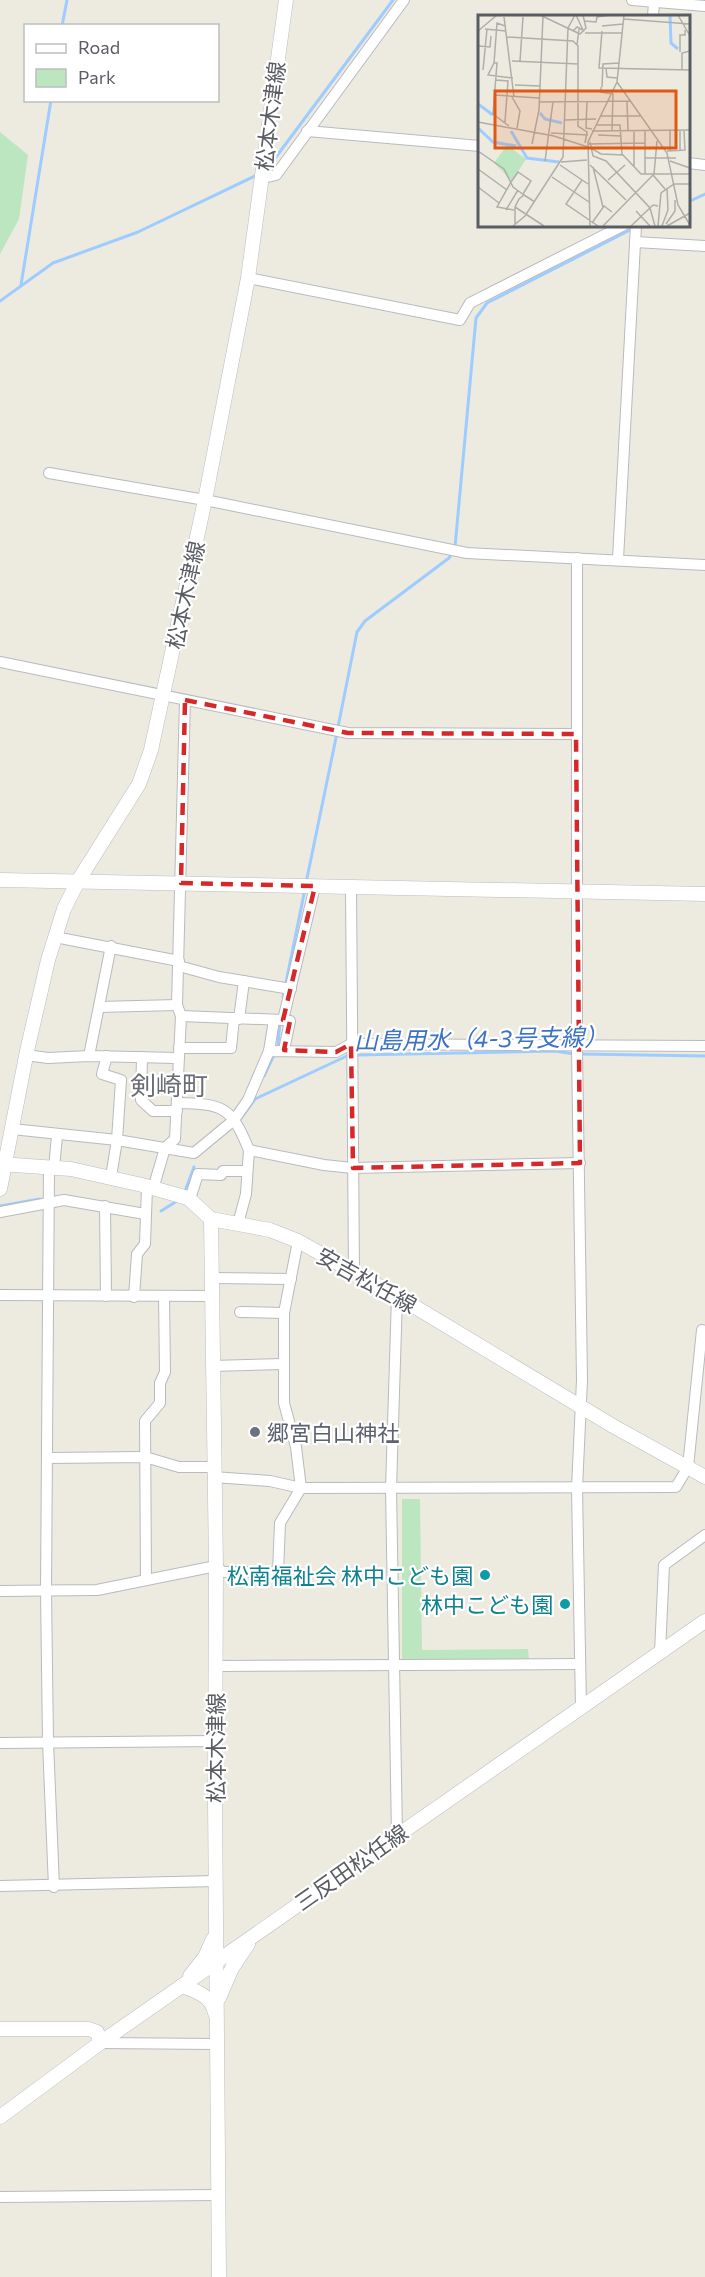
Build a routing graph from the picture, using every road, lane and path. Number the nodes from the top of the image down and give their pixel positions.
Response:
1 (286, 0) edge
2 (404, 0) edge
3 (632, 0) edge
4 (654, 2) junction
5 (705, 6) edge
6 (653, 15) edge
7 (307, 131) junction
8 (478, 146) edge
9 (690, 163) edge
10 (705, 165) edge
11 (262, 178) junction
12 (622, 226) edge
13 (635, 233) edge
14 (705, 246) edge
15 (248, 278) junction
16 (50, 473) dead end
17 (205, 500) junction
18 (577, 558) junction
19 (618, 560) junction
20 (705, 565) edge
21 (0, 662) edge
22 (163, 695) junction
23 (185, 700) junction
24 (576, 734) junction
25 (0, 880) edge
26 (78, 880) junction
27 (181, 883) junction
28 (308, 886) junction
29 (351, 886) junction
30 (577, 891) junction
31 (705, 894) edge
32 (55, 937) junction
33 (111, 946) junction
34 (179, 963) junction
35 (244, 981) junction
36 (286, 988) junction
37 (177, 1005) junction
38 (99, 1007) junction
39 (181, 1016) junction
40 (236, 1019) junction
41 (280, 1020) junction
42 (705, 1046) edge
43 (284, 1050) junction
44 (269, 1051) junction
45 (351, 1051) junction
46 (577, 1051) junction
47 (178, 1053) junction
48 (26, 1055) junction
49 (89, 1056) junction
50 (107, 1056) junction
51 (142, 1057) junction
52 (141, 1100) junction
53 (121, 1101) junction
54 (177, 1107) junction
55 (234, 1120) junction
56 (12, 1129) junction
57 (57, 1136) junction
58 (117, 1140) junction
59 (165, 1148) junction
60 (249, 1150) junction
61 (580, 1163) junction
62 (2, 1164) edge
63 (51, 1167) junction
64 (353, 1168) junction
65 (247, 1171) junction
66 (111, 1177) junction
67 (150, 1188) junction
68 (0, 1189) edge
69 (48, 1198) junction
70 (184, 1198) junction
71 (105, 1206) junction
72 (0, 1212) edge
73 (145, 1214) junction
74 (211, 1219) junction
75 (238, 1224) junction
76 (298, 1241) junction
77 (354, 1272) junction
78 (211, 1278) junction
79 (291, 1279) junction
80 (0, 1295) edge
81 (48, 1296) junction
82 (106, 1296) junction
83 (212, 1296) junction
84 (397, 1296) junction
85 (134, 1297) junction
86 (164, 1297) junction
87 (240, 1312) dead end
88 (284, 1313) junction
89 (705, 1331) edge
90 (284, 1364) junction
91 (212, 1366) junction
92 (580, 1406) junction
93 (145, 1457) junction
94 (47, 1458) junction
95 (688, 1467) junction
96 (213, 1472) junction
97 (705, 1477) edge
98 (301, 1488) junction
99 (577, 1488) junction
100 (391, 1489) junction
101 (705, 1535) edge
102 (216, 1566) junction
103 (146, 1580) junction
104 (46, 1590) junction
105 (0, 1591) edge
106 (705, 1621) edge
107 (660, 1652) junction
108 (578, 1664) junction
109 (392, 1665) junction
110 (216, 1666) junction
111 (581, 1708) junction
112 (216, 1741) junction
113 (48, 1742) junction
114 (0, 1743) edge
115 (397, 1835) junction
116 (216, 1881) junction
117 (0, 1886) edge
118 (54, 1887) junction
119 (216, 1923) junction
120 (252, 1937) junction
121 (216, 1963) junction
122 (181, 1986) junction
123 (216, 2014) junction
124 (0, 2029) edge
125 (100, 2043) junction
126 (216, 2044) junction
127 (0, 2116) edge
128 (218, 2195) junction
129 (0, 2196) edge
130 (219, 2277) edge

1 - 11 main road, 松本木津線
2 - 7 street
3 - 4 street
4 - 5 street
4 - 6 street
7 - 8 street
7 - 11 street
9 - 10 street
11 - 15 main road, 松本木津線
12 - 15 street
13 - 14 street
13 - 19 street
15 - 17 main road, 松本木津線
16 - 17 street
17 - 18 street
17 - 22 main road, 松本木津線
18 - 19 street
18 - 24 street
19 - 20 street
21 - 22 street
22 - 23 street
22 - 26 main road, 松本木津線
23 - 24 street
23 - 27 street
24 - 30 street
25 - 26 main road
26 - 27 main road
26 - 32 main road, 松本木津線
27 - 28 main road
27 - 34 street
28 - 29 main road
28 - 36 street
29 - 30 main road
29 - 45 street
30 - 31 main road
30 - 46 street
32 - 33 street
32 - 48 main road, 松本木津線
33 - 34 street
33 - 38 street
34 - 35 street
34 - 37 street
35 - 36 street
35 - 40 street
36 - 41 street
37 - 38 street
37 - 39 street
38 - 49 street
39 - 40 street
39 - 47 street
40 - 41 street
40 - 47 street
41 - 43 street
41 - 44 street
42 - 46 street
43 - 44 street
43 - 45 street
44 - 55 street
45 - 46 street
45 - 64 street
46 - 61 street
47 - 51 street
47 - 54 street
48 - 49 street
48 - 56 main road, 松本木津線
49 - 50 street
50 - 51 street
50 - 53 street
51 - 52 street
52 - 53 street
52 - 54 street
53 - 58 street
54 - 55 street
54 - 59 street
55 - 59 street
55 - 60 street
56 - 57 street
56 - 62 main road, 松本木津線
57 - 58 street
57 - 63 street
58 - 59 street
58 - 66 street
59 - 67 street
60 - 64 street
60 - 65 street
61 - 64 street
61 - 92 street
62 - 63 main road
62 - 68 main road, 松本木津線
63 - 66 main road
63 - 69 street
64 - 77 street
65 - 70 street
65 - 75 street
66 - 67 main road
67 - 70 main road
67 - 73 street
69 - 71 street
69 - 72 street
69 - 81 street
70 - 74 main road
71 - 73 street
71 - 82 street
73 - 85 street
74 - 75 main road, 安吉松任線
74 - 78 main road, 松本木津線
75 - 76 main road, 安吉松任線
76 - 77 main road, 安吉松任線
76 - 79 street
77 - 84 main road, 安吉松任線
78 - 79 street
78 - 83 main road, 松本木津線
79 - 88 street
80 - 81 street
81 - 82 street
81 - 94 street
82 - 85 street
83 - 86 street
83 - 91 main road, 松本木津線
84 - 92 main road, 安吉松任線
84 - 100 street
85 - 86 street
86 - 93 street
87 - 88 street
88 - 90 street
89 - 95 street
90 - 91 street
90 - 98 street
91 - 96 main road, 松本木津線
92 - 95 main road, 安吉松任線
92 - 99 street
93 - 94 street
93 - 96 street
93 - 103 street
94 - 104 street
95 - 97 main road, 安吉松任線
95 - 99 street
96 - 98 street
96 - 102 main road, 松本木津線
98 - 100 street
98 - 102 street
99 - 100 street
99 - 108 street
100 - 109 street
101 - 107 street
102 - 103 street
102 - 110 main road, 松本木津線
103 - 104 street
104 - 105 street
104 - 113 street
106 - 107 main road, 三反田松任線
107 - 111 main road, 三反田松任線
108 - 109 street
108 - 111 street
109 - 110 street
109 - 115 street
110 - 112 main road, 松本木津線
111 - 115 main road, 三反田松任線
112 - 113 street
112 - 116 main road, 松本木津線
113 - 114 street
113 - 118 street
115 - 120 main road, 三反田松任線
116 - 118 street
116 - 119 main road, 松本木津線
117 - 118 street
119 - 120 main road
119 - 121 main road, 松本木津線
119 - 122 main road
120 - 121 main road, 三反田松任線
120 - 123 main road
121 - 122 main road, 三反田松任線
121 - 123 main road, 松本木津線
122 - 123 main road
122 - 125 main road, 三反田松任線
123 - 126 main road, 松本木津線
124 - 125 main road
125 - 126 street
125 - 127 main road, 三反田松任線
126 - 128 main road, 松本木津線
128 - 129 street
128 - 130 main road, 松本木津線

